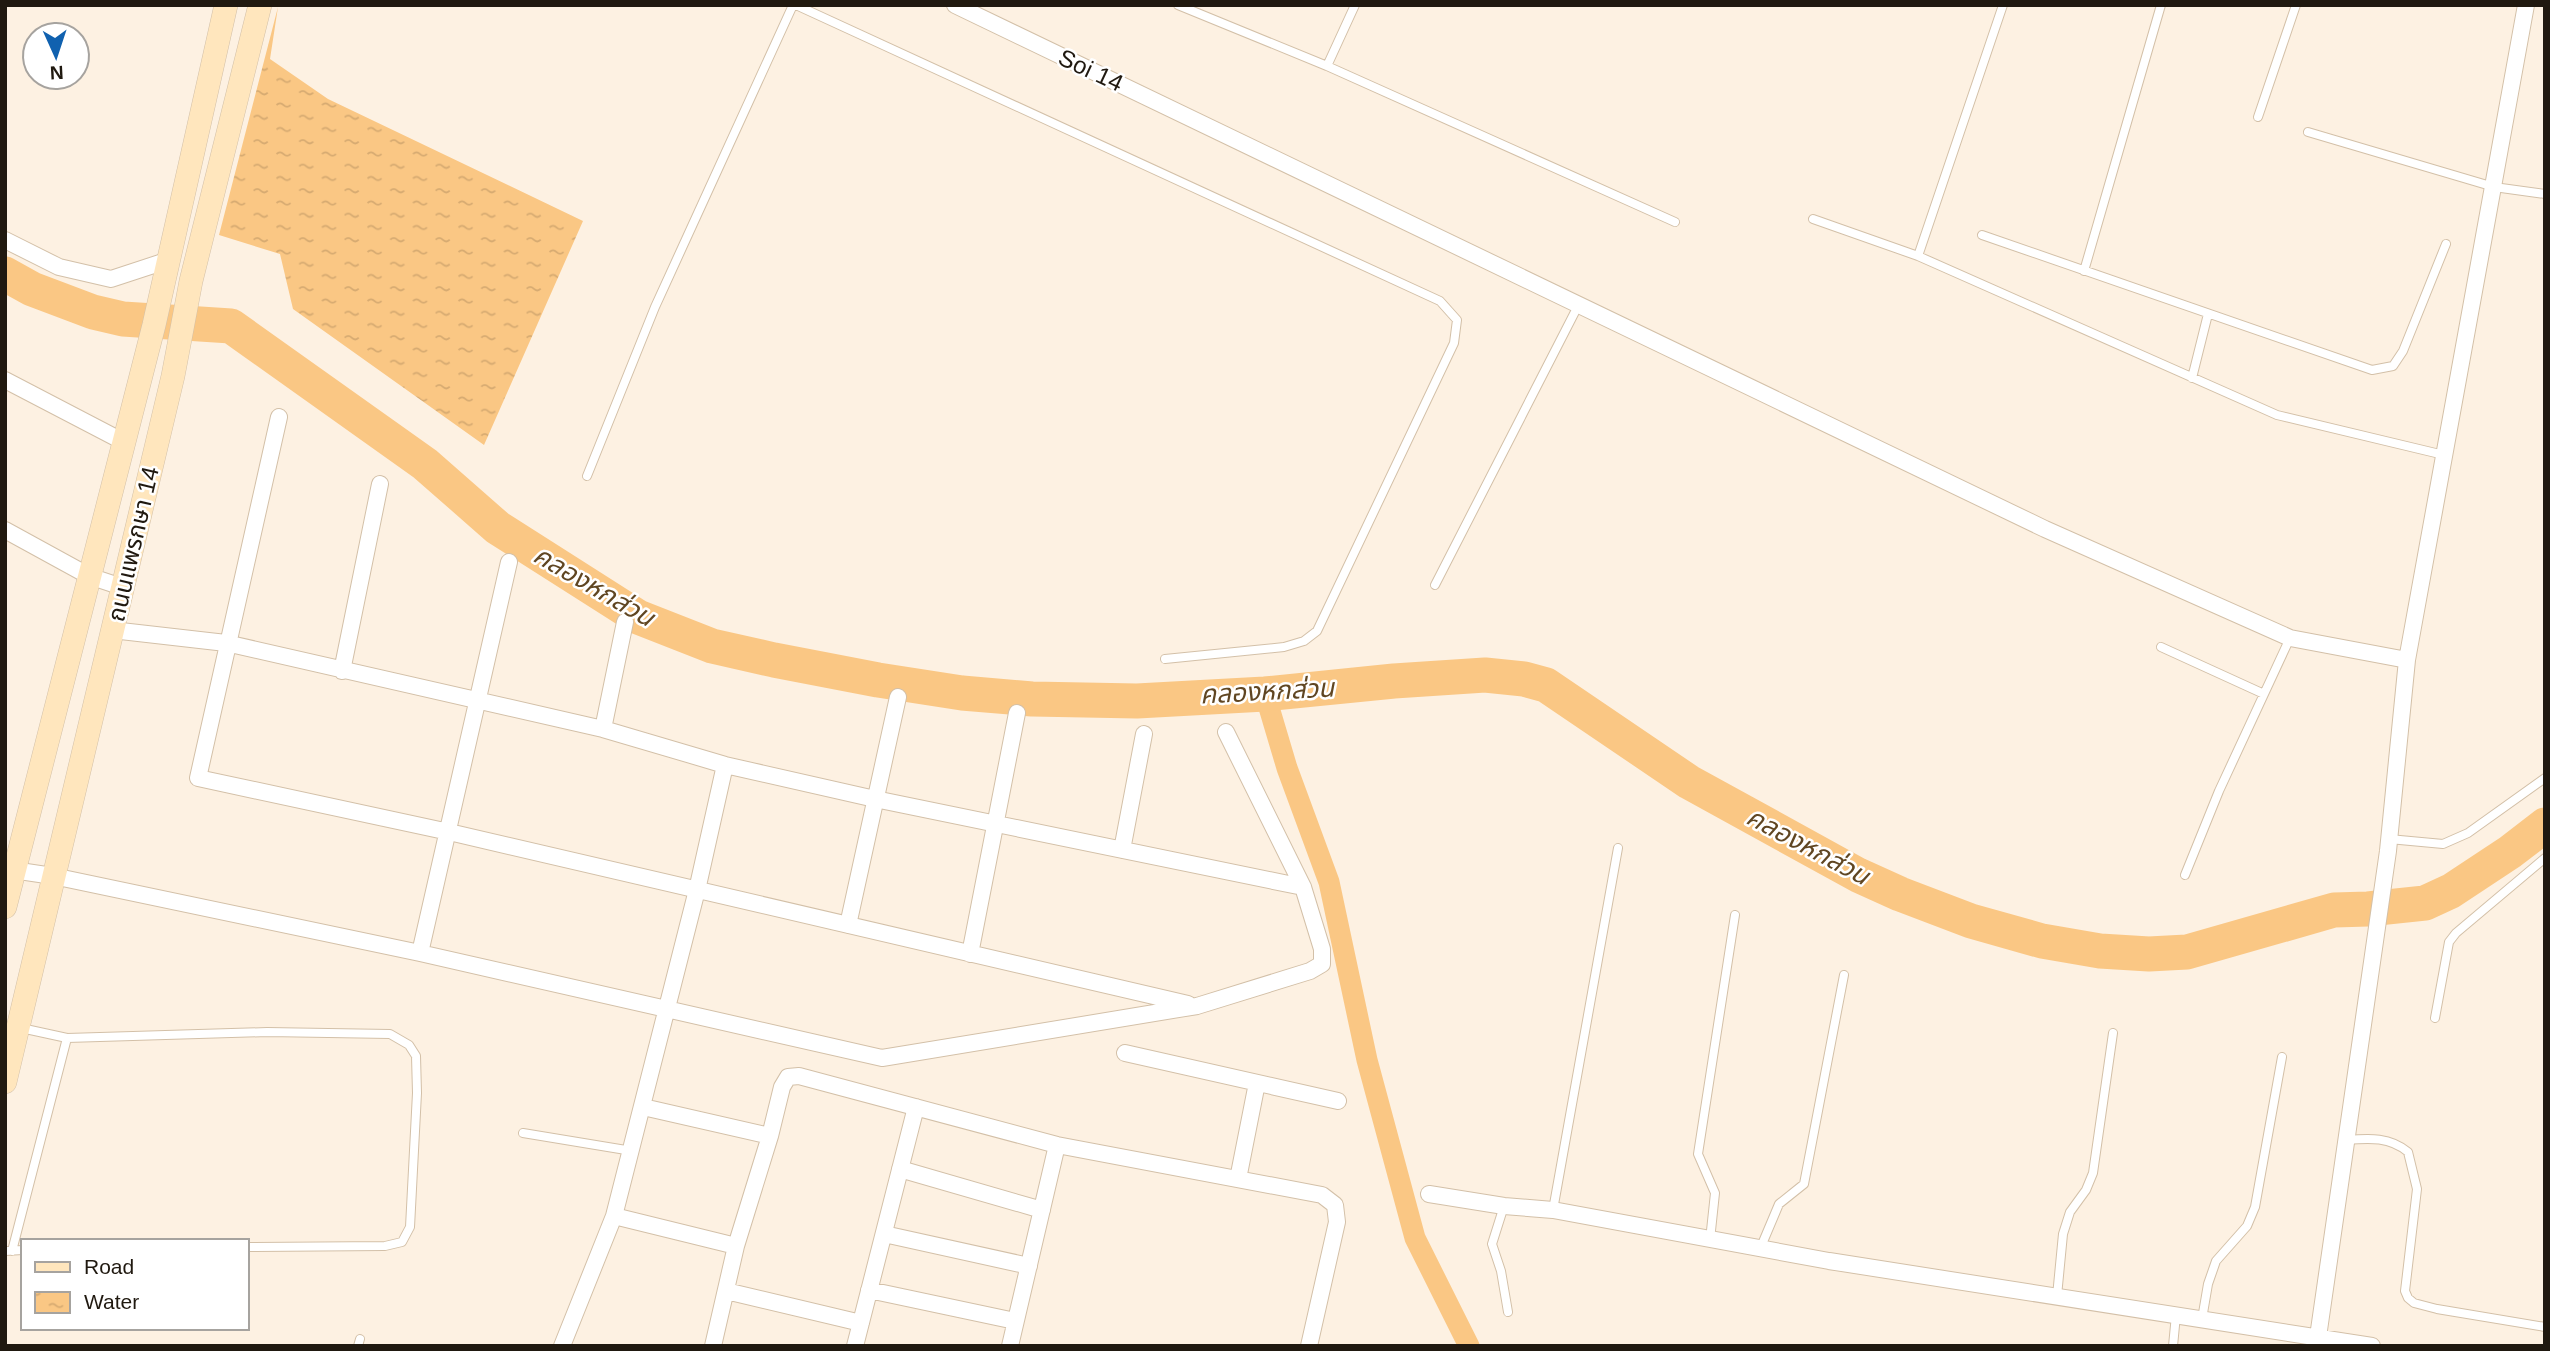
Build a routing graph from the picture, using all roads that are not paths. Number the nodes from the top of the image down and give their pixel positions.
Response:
1 (226, 5) edge
2 (260, 5) edge
3 (794, 5) edge
4 (955, 5) edge
5 (1178, 5) edge
6 (1355, 5) edge
7 (2003, 5) edge
8 (2161, 5) edge
9 (2296, 5) edge
10 (2526, 5) edge
11 (1327, 66) junction
12 (2258, 117) dead end
13 (2308, 132) dead end
14 (2494, 187) junction
15 (2545, 194) edge
16 (1813, 219) dead end
17 (1675, 222) dead end
18 (1982, 234) dead end
19 (5, 240) edge
20 (2446, 244) dead end
21 (1918, 256) junction
22 (167, 269) junction
23 (2084, 271) junction
24 (1579, 304) junction
25 (2208, 314) junction
26 (2192, 378) junction
27 (5, 380) edge
28 (279, 417) dead end
29 (124, 442) junction
30 (2444, 455) junction
31 (587, 475) dead end
32 (380, 484) dead end
33 (5, 530) edge
34 (509, 562) dead end
35 (89, 576) junction
36 (1435, 585) dead end
37 (122, 587) junction
38 (625, 622) dead end
39 (112, 630) junction
40 (2290, 638) junction
41 (226, 643) junction
42 (2161, 647) dead end
43 (1165, 659) dead end
44 (2407, 660) junction
45 (342, 671) junction
46 (2264, 694) junction
47 (898, 697) dead end
48 (477, 700) junction
49 (1017, 713) dead end
50 (603, 729) junction
51 (1226, 732) dead end
52 (1144, 734) dead end
53 (725, 765) junction
54 (2545, 778) edge
55 (875, 799) junction
56 (996, 825) junction
57 (449, 832) junction
58 (2388, 845) junction
59 (1618, 848) dead end
60 (1122, 850) junction
61 (2545, 858) edge
62 (10, 870) edge
63 (2185, 875) dead end
64 (53, 876) junction
65 (1303, 887) junction
66 (697, 890) junction
67 (5, 907) edge
68 (1735, 915) dead end
69 (848, 925) junction
70 (420, 953) junction
71 (970, 954) junction
72 (1844, 975) dead end
73 (1197, 1006) junction
74 (666, 1008) junction
75 (2435, 1018) dead end
76 (19, 1027) junction
77 (2113, 1033) dead end
78 (67, 1038) junction
79 (1125, 1053) dead end
80 (2282, 1057) dead end
81 (5, 1082) edge
82 (1257, 1083) junction
83 (1338, 1101) dead end
84 (643, 1107) junction
85 (916, 1107) junction
86 (523, 1133) dead end
87 (770, 1136) junction
88 (2347, 1140) junction
89 (1057, 1145) junction
90 (632, 1151) junction
91 (900, 1170) junction
92 (1238, 1180) junction
93 (1429, 1194) dead end
94 (1504, 1206) junction
95 (1042, 1210) junction
96 (1553, 1210) junction
97 (614, 1216) junction
98 (884, 1234) junction
99 (1710, 1240) junction
100 (736, 1246) junction
101 (248, 1247) edge
102 (1760, 1249) junction
103 (9, 1251) edge
104 (1029, 1266) junction
105 (869, 1290) junction
106 (726, 1291) junction
107 (2057, 1296) junction
108 (1507, 1312) dead end
109 (2176, 1315) junction
110 (2202, 1319) junction
111 (1015, 1321) junction
112 (861, 1323) junction
113 (2545, 1327) edge
114 (2318, 1337) junction
115 (562, 1346) edge
116 (712, 1346) edge
117 (855, 1346) edge
118 (1010, 1346) edge
119 (1309, 1346) edge
120 (2173, 1346) edge
121 (2372, 1346) edge

1 - 22 main road, ถนนแพรกษา 14
2 - 37 main road, ถนนแพรกษา 14
3 - 31 lane
3 - 43 lane
4 - 24 street, Soi 14
5 - 11 lane
6 - 11 lane
7 - 21 lane
8 - 23 lane
9 - 12 lane
10 - 14 street
11 - 17 lane
13 - 14 lane
14 - 15 lane
14 - 30 street
16 - 21 lane
18 - 23 lane
19 - 22 street
20 - 25 lane
21 - 26 lane
22 - 29 main road, ถนนแพรกษา 14
23 - 25 lane
24 - 36 lane
24 - 40 street, Soi 14
25 - 26 lane
26 - 30 lane
27 - 29 street
28 - 41 street
29 - 35 main road, ถนนแพรกษา 14
30 - 44 street
32 - 45 street
33 - 35 street
34 - 48 street
35 - 37 street
35 - 62 main road, ถนนแพรกษา 14
37 - 39 main road, ถนนแพรกษา 14
38 - 50 street
39 - 41 street
39 - 64 main road, ถนนแพรกษา 14
40 - 44 street, Soi 14
40 - 46 lane
41 - 45 street
41 - 57 street
42 - 46 lane
44 - 58 street
45 - 48 street
46 - 63 lane
47 - 55 street
48 - 50 street
48 - 57 street
49 - 56 street
50 - 53 street
51 - 65 street
52 - 60 street
53 - 55 street
53 - 66 street
54 - 58 lane
55 - 56 street
55 - 69 street
56 - 60 street
56 - 71 street
57 - 66 street
57 - 70 street
58 - 88 street
59 - 96 lane
60 - 65 street
61 - 75 lane
62 - 64 street
62 - 67 main road, ถนนแพรกษา 14
64 - 70 street
64 - 76 main road, ถนนแพรกษา 14
65 - 73 street
66 - 69 street
66 - 74 street
68 - 99 lane
69 - 71 street
70 - 74 street
71 - 73 street
72 - 102 lane
73 - 74 street
74 - 84 street
76 - 78 lane
76 - 81 main road, ถนนแพรกษา 14
77 - 107 lane
78 - 101 lane
78 - 103 lane
79 - 82 street
80 - 110 lane
82 - 83 street
82 - 92 street
84 - 87 street
84 - 90 street
85 - 87 street
85 - 89 street
85 - 91 street
86 - 90 lane
87 - 100 street
88 - 113 lane
88 - 114 street
89 - 92 street
89 - 95 street
90 - 97 street
91 - 95 street
91 - 98 street
92 - 119 street
93 - 94 street
94 - 96 street
94 - 108 lane
95 - 104 street
96 - 99 street
97 - 100 street
97 - 115 street
98 - 104 street
98 - 105 street
99 - 102 street
100 - 106 street
102 - 107 street
104 - 111 street
105 - 111 street
105 - 112 street
106 - 112 street
106 - 116 street
107 - 109 street
109 - 110 street
109 - 120 lane
110 - 114 street
111 - 118 street
112 - 117 street
114 - 121 street

